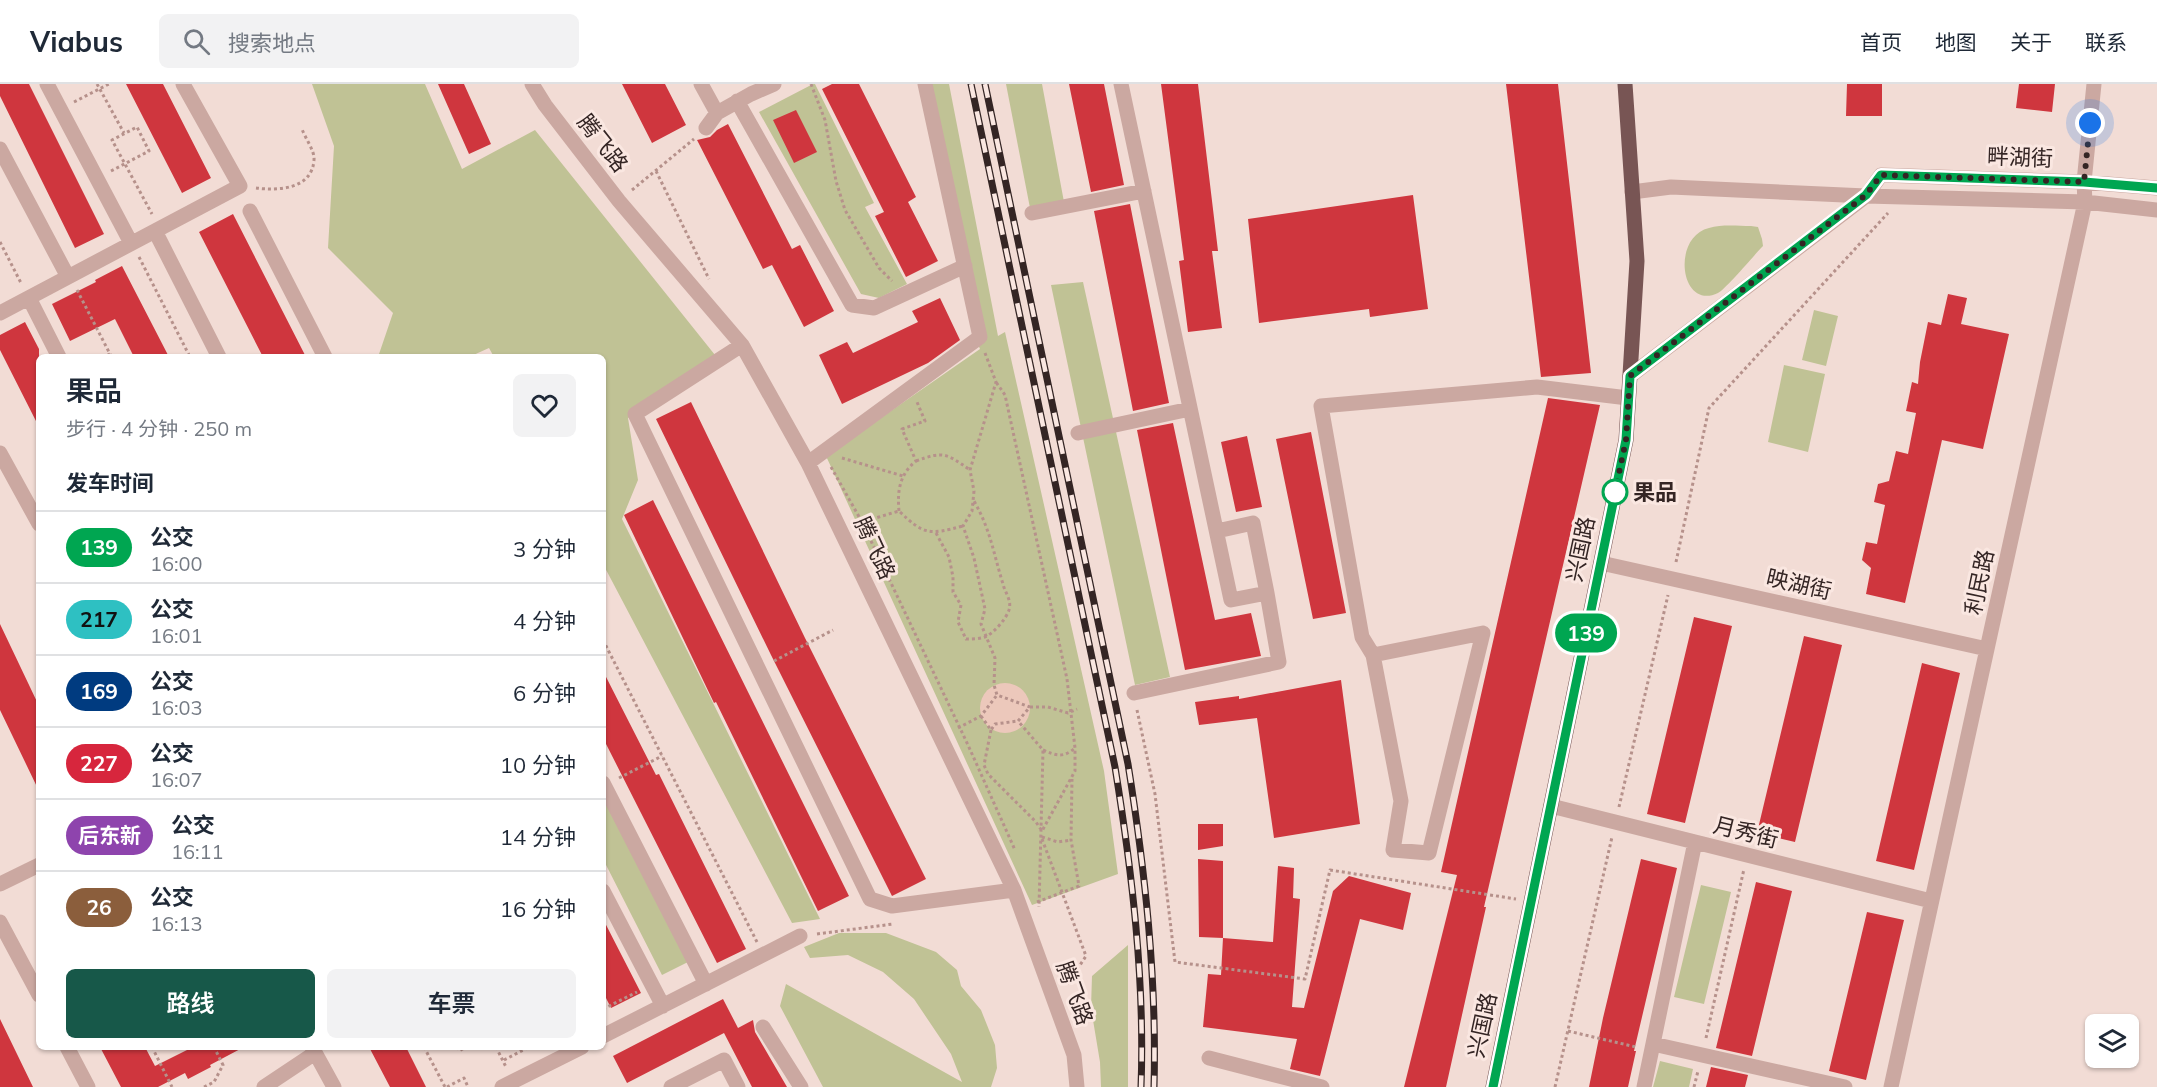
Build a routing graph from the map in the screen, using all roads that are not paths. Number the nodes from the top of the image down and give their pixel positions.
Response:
1 (47, 84) edge
2 (183, 84) edge
3 (532, 84) edge
4 (701, 84) edge
5 (774, 84) edge
6 (925, 84) edge
7 (1122, 84) edge
8 (1625, 84) edge
9 (2094, 84) edge
10 (737, 101) junction
11 (717, 113) junction
12 (706, 128) dead end
13 (0, 149) edge
14 (2084, 182) junction
15 (2157, 188) edge
16 (1144, 191) junction
17 (1632, 192) junction
18 (1866, 195) junction
19 (2085, 202) junction
20 (2157, 210) edge
21 (250, 211) dead end
22 (1032, 213) dead end
23 (155, 231) junction
24 (132, 243) junction
25 (965, 266) junction
26 (68, 277) junction
27 (29, 298) junction
28 (0, 313) edge
29 (742, 345) junction
30 (57, 354) edge
31 (217, 354) edge
32 (323, 354) edge
33 (1630, 376) junction
34 (1628, 398) junction
35 (1190, 409) junction
36 (1078, 433) dead end
37 (0, 453) edge
38 (808, 463) junction
39 (36, 519) edge
40 (1216, 531) junction
41 (1600, 563) junction
42 (1267, 593) junction
43 (1987, 649) junction
44 (1373, 655) junction
45 (1134, 693) road end
46 (609, 782) edge
47 (1551, 806) junction
48 (1695, 842) junction
49 (36, 867) edge
50 (0, 885) edge
51 (1014, 890) junction
52 (606, 897) edge
53 (1932, 901) junction
54 (0, 922) edge
55 (800, 936) dead end
56 (706, 984) junction
57 (36, 989) edge
58 (663, 1006) junction
59 (763, 1027) dead end
60 (606, 1034) edge
61 (1652, 1047) junction
62 (69, 1050) edge
63 (314, 1050) edge
64 (576, 1050) edge
65 (1209, 1059) dead end
66 (508, 1084) edge
67 (88, 1087) edge
68 (264, 1087) edge
69 (334, 1087) edge
70 (671, 1087) edge
71 (738, 1087) edge
72 (801, 1087) edge
73 (1077, 1087) edge
74 (1322, 1087) edge
75 (1493, 1087) edge
76 (1644, 1087) edge
77 (1845, 1087) edge
78 (1891, 1087) edge

1 - 24 street
2 - 23 street
3 - 29 street, 腾飞路
4 - 11 street
5 - 10 street
6 - 25 street
7 - 16 street
8 - 17 main road, 兴国路
9 - 14 street, 利民路
10 - 11 street
10 - 25 street
11 - 12 street
13 - 26 street
14 - 15 street, 畔湖街
14 - 18 street, 畔湖街
14 - 19 street, 利民路
16 - 22 street
16 - 35 street
17 - 18 street
17 - 33 main road, 兴国路
18 - 19 street
18 - 33 street
19 - 20 street
19 - 43 street, 利民路
21 - 32 street
23 - 24 street
23 - 31 street
24 - 26 street
25 - 38 street
26 - 27 street
27 - 28 street
27 - 30 street
29 - 38 street, 腾飞路
29 - 51 street
33 - 34 main road, 兴国路
34 - 41 main road, 兴国路
34 - 44 street
35 - 36 street
35 - 40 street
37 - 39 street
38 - 51 street, 腾飞路
40 - 42 street
40 - 42 street
41 - 43 street, 映湖街
41 - 47 main road, 兴国路
42 - 45 street
43 - 53 street, 利民路
44 - 44 street
46 - 56 street
47 - 48 street, 月秀街
47 - 75 main road, 兴国路
48 - 53 street, 月秀街
48 - 61 street
49 - 50 street
51 - 73 street, 腾飞路
52 - 58 street
53 - 78 street, 利民路
54 - 57 street
55 - 56 street
56 - 58 street
58 - 60 street
59 - 72 street
61 - 76 street
61 - 77 street
62 - 67 street
63 - 68 street
63 - 69 street
64 - 66 street
65 - 74 street
70 - 71 street

